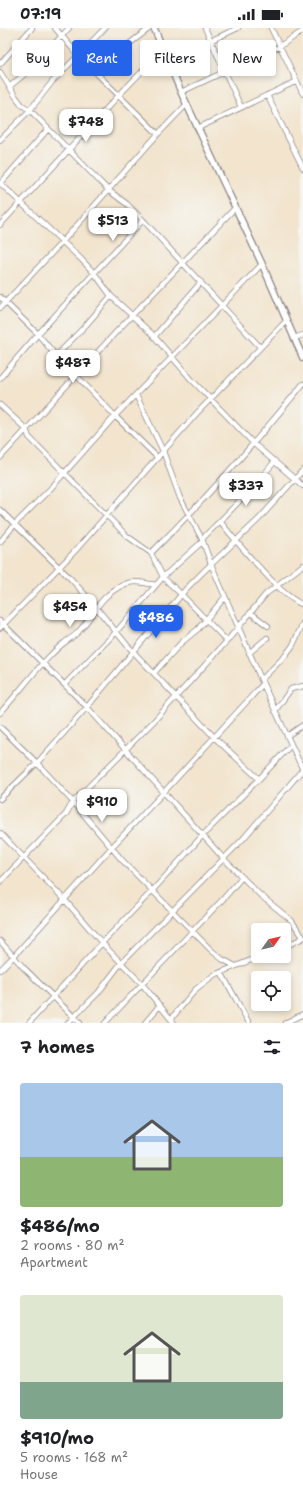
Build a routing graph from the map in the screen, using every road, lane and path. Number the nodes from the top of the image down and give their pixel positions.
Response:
1 (32, 28) edge
2 (55, 28) edge
3 (69, 28) edge
4 (105, 28) edge
5 (150, 28) edge
6 (154, 28) edge
7 (205, 28) edge
8 (238, 28) edge
9 (271, 28) edge
10 (303, 31) edge
11 (62, 35) junction
12 (157, 38) joint
13 (93, 40) edge
14 (210, 40) junction
15 (132, 42) edge
16 (280, 46) junction
17 (72, 48) edge
18 (276, 48) edge
19 (218, 56) edge
20 (72, 61) edge
21 (0, 64) edge
22 (0, 72) edge
23 (140, 74) edge
24 (218, 75) edge
25 (99, 76) edge
26 (174, 76) edge
27 (228, 76) edge
28 (297, 80) junction
29 (9, 87) junction
30 (181, 92) junction
31 (303, 94) edge
32 (119, 95) junction
33 (267, 95) junction
34 (187, 104) junction
35 (241, 107) junction
36 (30, 110) junction
37 (198, 128) junction
38 (48, 129) junction
39 (158, 134) junction
40 (0, 140) edge
41 (68, 151) junction
42 (303, 168) edge
43 (0, 183) edge
44 (108, 190) junction
45 (21, 203) junction
46 (235, 208) junction
47 (143, 220) junction
48 (0, 225) edge
49 (63, 241) junction
50 (183, 262) junction
51 (262, 264) junction
52 (95, 274) junction
53 (201, 282) junction
54 (111, 296) junction
55 (0, 297) edge
56 (5, 302) junction
57 (222, 305) junction
58 (0, 308) edge
59 (132, 315) junction
60 (286, 321) junction
61 (38, 334) junction
62 (303, 334) edge
63 (154, 337) junction
64 (294, 338) junction
65 (260, 347) junction
66 (56, 356) junction
67 (172, 357) junction
68 (303, 358) edge
69 (76, 376) junction
70 (0, 378) edge
71 (303, 384) edge
72 (136, 395) junction
73 (210, 398) junction
74 (0, 404) edge
75 (115, 416) junction
76 (26, 429) junction
77 (254, 444) junction
78 (163, 452) junction
79 (0, 458) edge
80 (158, 458) junction
81 (274, 461) junction
82 (303, 470) edge
83 (65, 472) junction
84 (295, 479) junction
85 (303, 486) edge
86 (0, 510) edge
87 (106, 515) junction
88 (189, 515) junction
89 (220, 521) junction
90 (15, 524) junction
91 (202, 540) junction
92 (0, 542) edge
93 (236, 542) junction
94 (151, 553) junction
95 (211, 564) junction
96 (303, 565) edge
97 (59, 567) junction
98 (163, 577) junction
99 (156, 585) junction
100 (277, 586) junction
101 (182, 595) junction
102 (225, 597) junction
103 (303, 605) edge
104 (96, 607) junction
105 (251, 613) junction
106 (207, 620) junction
107 (303, 623) edge
108 (1, 624) edge
109 (268, 626) dead end
110 (238, 627) junction
111 (116, 632) junction
112 (267, 638) dead end
113 (228, 641) junction
114 (135, 652) junction
115 (249, 653) junction
116 (43, 663) junction
117 (154, 673) junction
118 (262, 682) junction
119 (65, 684) junction
120 (303, 686) edge
121 (176, 696) junction
122 (87, 707) junction
123 (275, 711) junction
124 (0, 713) edge
125 (303, 725) edge
126 (0, 726) edge
127 (287, 736) junction
128 (214, 737) junction
129 (291, 745) junction
130 (126, 751) junction
131 (37, 763) junction
132 (303, 769) edge
133 (259, 780) junction
134 (164, 792) junction
135 (0, 799) edge
136 (73, 802) junction
137 (0, 833) edge
138 (203, 835) junction
139 (111, 848) junction
140 (24, 858) junction
141 (224, 859) junction
142 (242, 877) junction
143 (0, 882) edge
144 (153, 890) junction
145 (64, 899) junction
146 (173, 910) junction
147 (192, 931) junction
148 (303, 938) edge
149 (0, 941) edge
150 (102, 943) junction
151 (291, 944) edge
152 (14, 956) junction
153 (251, 960) edge
154 (121, 963) junction
155 (235, 966) junction
156 (0, 970) edge
157 (221, 972) junction
158 (142, 984) junction
159 (53, 996) junction
160 (160, 1005) junction
161 (303, 1014) edge
162 (74, 1017) junction
163 (173, 1021) edge
164 (29, 1023) edge
165 (68, 1023) edge
166 (80, 1023) edge
167 (106, 1023) edge
168 (145, 1023) edge
169 (249, 1023) edge
170 (285, 1023) edge

1 - 21 street
2 - 11 street
3 - 11 street
4 - 13 street
5 - 12 main road
5 - 15 street
6 - 12 main road
7 - 14 street
8 - 14 street
9 - 16 street
10 - 16 street
11 - 17 street
11 - 29 street
14 - 19 street
16 - 18 street
16 - 28 street
20 - 36 street
22 - 29 street
23 - 32 street
24 - 30 street
25 - 32 street
26 - 30 main road
27 - 35 street
28 - 31 street
28 - 33 street
29 - 36 street
30 - 34 main road
32 - 39 street
32 - 41 street
33 - 35 street
33 - 42 street
34 - 37 main road
34 - 39 street
35 - 37 street
36 - 38 street
36 - 40 street
37 - 46 main road
38 - 41 street
38 - 43 street
39 - 44 street
41 - 44 street
41 - 45 street
43 - 45 street
44 - 47 street
44 - 49 street
45 - 48 street
45 - 49 street
46 - 50 street
46 - 51 main road
47 - 50 street
47 - 52 street
49 - 52 street
49 - 56 street
50 - 53 street
50 - 59 street
51 - 57 street
51 - 60 main road
52 - 54 street
52 - 61 street
53 - 57 street
53 - 63 street
54 - 59 street
54 - 66 street
55 - 56 street
56 - 58 street
56 - 61 street
57 - 65 street
57 - 67 street
59 - 63 street
59 - 69 street
60 - 64 main road
60 - 65 street
61 - 66 street
61 - 70 street
62 - 64 street
63 - 67 street
64 - 68 main road
65 - 73 street
66 - 69 street
67 - 72 street
67 - 73 street
69 - 75 street
69 - 76 street
71 - 77 street
72 - 75 street
72 - 78 street
73 - 77 street
73 - 78 street
74 - 76 street
75 - 80 street
75 - 83 street
76 - 79 street
76 - 83 street
77 - 81 street
77 - 88 street
78 - 80 street
78 - 88 street
80 - 87 street
81 - 84 street
81 - 89 street
82 - 84 street
83 - 87 street
83 - 90 street
84 - 85 street
84 - 93 street
86 - 90 street
87 - 94 street
87 - 97 street
88 - 91 street
88 - 94 street
89 - 91 street
89 - 93 street
90 - 92 street
90 - 97 street
91 - 95 street
91 - 98 street
93 - 95 street
93 - 100 street
94 - 98 street
95 - 101 street
95 - 102 street
96 - 100 street
97 - 104 street
97 - 108 street
98 - 99 street
98 - 101 street
99 - 104 street
99 - 111 street
100 - 103 street
100 - 105 street
101 - 106 street
101 - 114 street
102 - 106 street
102 - 110 street
104 - 111 street
104 - 116 street
105 - 109 street
105 - 110 street
106 - 113 street
106 - 117 street
107 - 118 street
108 - 116 street
110 - 113 street
110 - 115 street
111 - 114 street
111 - 119 street
112 - 115 street
113 - 121 street
114 - 117 street
114 - 122 street
115 - 118 street
116 - 119 street
116 - 124 street
117 - 121 street
118 - 123 street
118 - 128 street
119 - 122 street
120 - 123 street
121 - 128 street
121 - 130 street
122 - 130 street
122 - 131 street
123 - 127 street
125 - 127 street
126 - 131 street
127 - 129 street
128 - 133 street
128 - 134 street
129 - 132 street
129 - 133 street
130 - 134 street
130 - 136 street
131 - 135 street
131 - 136 street
132 - 141 street
133 - 138 street
134 - 138 street
134 - 139 street
136 - 139 street
136 - 140 street
137 - 140 street
138 - 141 street
138 - 144 street
139 - 144 street
139 - 145 street
140 - 143 street
140 - 145 street
141 - 142 street
141 - 146 street
142 - 147 street
142 - 148 street
144 - 146 street
144 - 150 street
145 - 150 street
145 - 152 street
146 - 147 street
146 - 154 street
147 - 155 street
147 - 158 street
148 - 151 street
149 - 152 street
150 - 154 street
150 - 159 street
152 - 156 street
152 - 159 street
153 - 155 street
154 - 158 street
154 - 162 street
155 - 157 street
157 - 163 street
157 - 169 street
158 - 160 street
158 - 167 street
159 - 162 street
159 - 164 street
160 - 163 street
160 - 168 street
161 - 170 street
162 - 165 street
162 - 166 street

